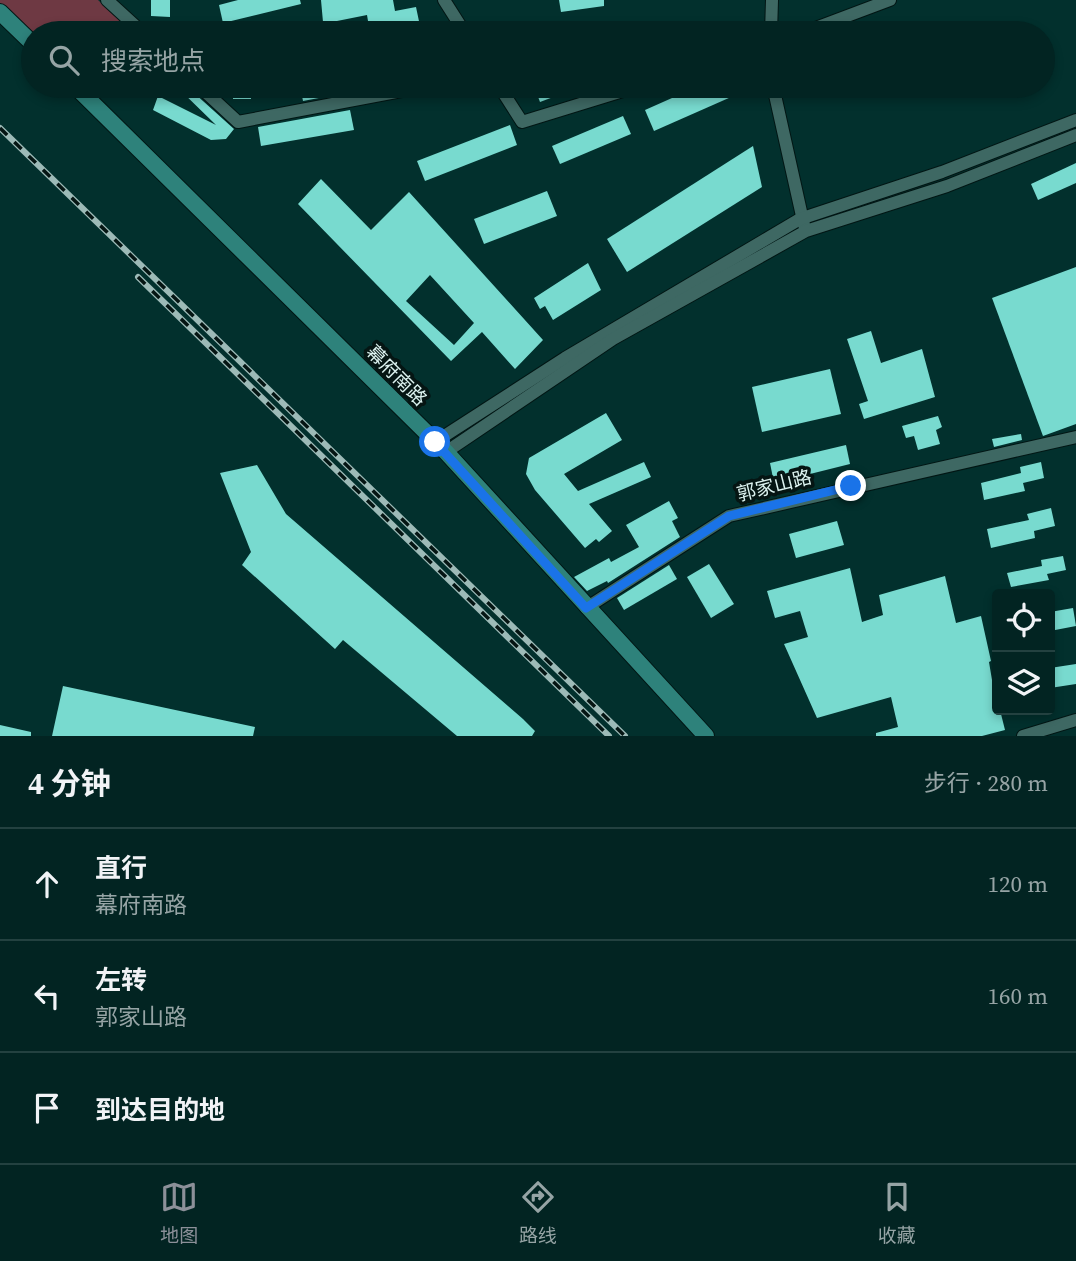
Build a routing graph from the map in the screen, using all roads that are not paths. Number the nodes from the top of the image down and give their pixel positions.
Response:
1 (107, 0) edge
2 (444, 0) edge
3 (772, 0) edge
4 (890, 0) edge
5 (0, 12) edge
6 (130, 21) edge
7 (457, 21) edge
8 (771, 21) edge
9 (834, 21) edge
10 (21, 32) edge
11 (87, 98) edge
12 (212, 98) edge
13 (365, 98) edge
14 (507, 98) edge
15 (600, 98) edge
16 (776, 98) edge
17 (1076, 120) edge
18 (1076, 135) edge
19 (806, 231) junction
20 (1076, 437) edge
21 (441, 447) junction
22 (586, 608) junction
23 (1076, 720) edge
24 (706, 736) edge
25 (1023, 736) edge

1 - 6 street
2 - 7 street
3 - 8 street
4 - 9 street
5 - 10 street
11 - 21 street, 幕府南路
12 - 13 street
14 - 15 street
16 - 19 street
17 - 21 street
18 - 19 street
19 - 21 street
20 - 22 street, 郭家山路
21 - 22 street, 幕府南路
22 - 24 street, 幕府南路
23 - 25 street

